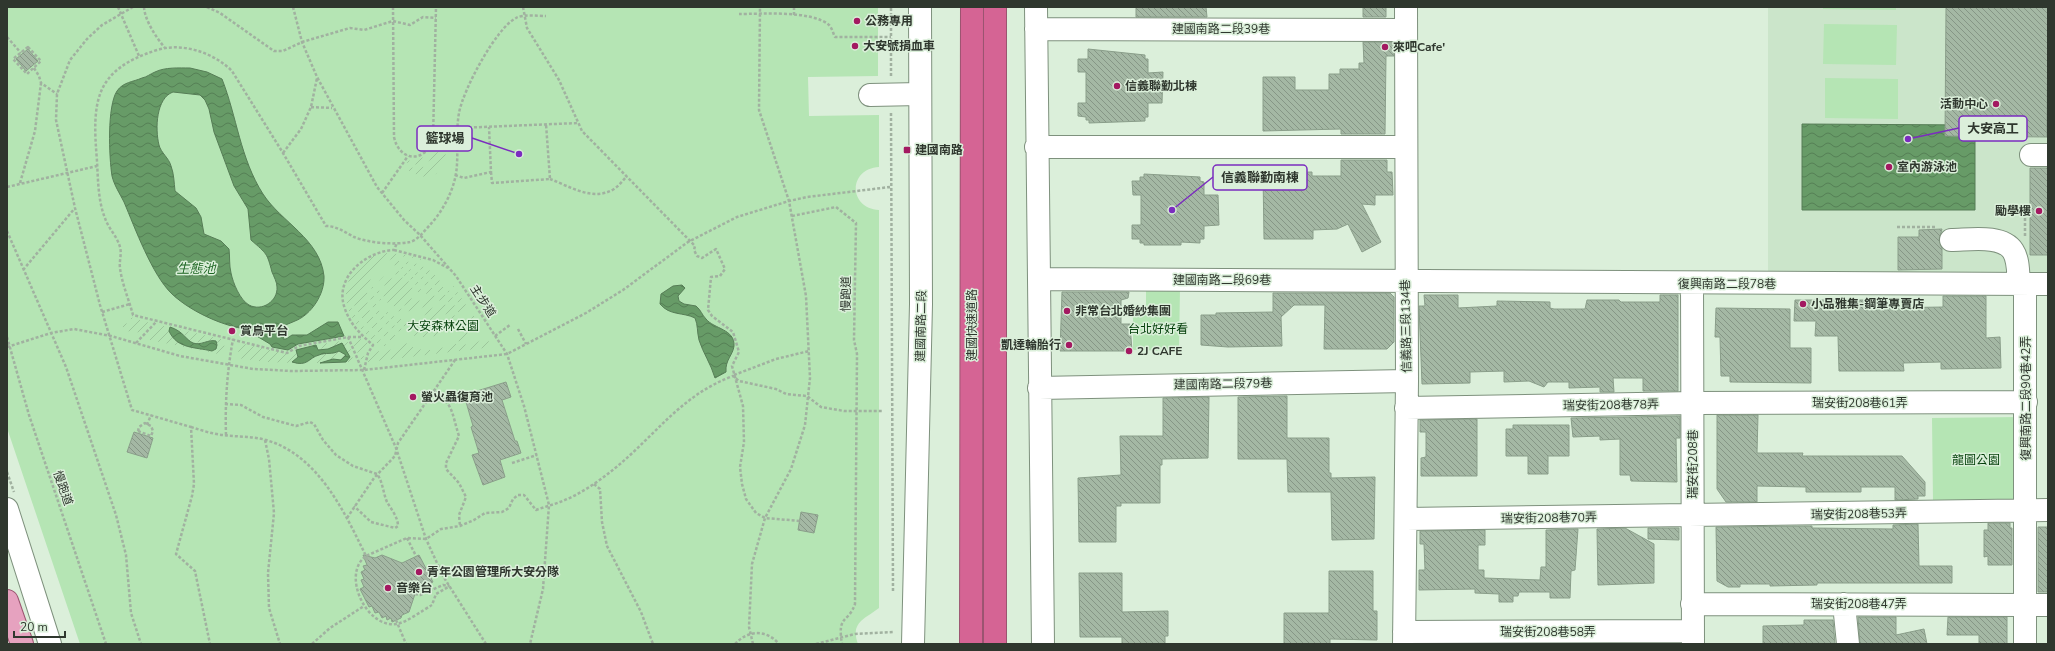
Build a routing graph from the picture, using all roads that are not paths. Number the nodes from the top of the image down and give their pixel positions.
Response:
1 (920, 7) edge
2 (972, 7) edge
3 (995, 7) edge
4 (1036, 7) edge
5 (1406, 7) edge
6 (1036, 29) junction
7 (1406, 30) junction
8 (920, 94) junction
9 (870, 95) dead end
10 (1036, 147) junction
11 (1406, 147) junction
12 (1948, 233) road end
13 (1039, 279) junction
14 (1406, 282) junction
15 (1692, 284) junction
16 (2022, 284) junction
17 (2048, 284) edge
18 (1407, 381) junction
19 (1039, 388) junction
20 (2026, 402) junction
21 (1694, 404) junction
22 (1406, 408) junction
23 (7, 509) edge
24 (2048, 510) edge
25 (2026, 511) junction
26 (1693, 516) junction
27 (1406, 519) junction
28 (7, 601) edge
29 (1692, 604) junction
30 (1844, 604) junction
31 (2048, 604) edge
32 (2025, 605) junction
33 (903, 636) edge
34 (1404, 638) edge
35 (1693, 638) edge
36 (22, 644) edge
37 (50, 644) edge
38 (971, 644) edge
39 (995, 644) edge
40 (1043, 644) edge
41 (1848, 644) edge
42 (2025, 644) edge

1 - 8 street, 建國南路二段
2 - 38 highway, 建國快速道路
3 - 39 highway, 建國快速道路
4 - 6 street
5 - 7 street, 信義路三段134巷
6 - 7 street, 建國南路二段39巷
6 - 10 street
7 - 11 street, 信義路三段134巷
8 - 9 street
8 - 33 street, 建國南路二段
10 - 11 street
10 - 13 street
11 - 14 street, 信義路三段134巷
12 - 16 street, 復興南路二段90巷42弄
13 - 14 street, 建國南路二段69巷
13 - 19 street
14 - 15 street, 復興南路二段78巷
14 - 18 street, 信義路三段134巷
15 - 16 street, 復興南路二段78巷
15 - 21 street, 瑞安街208巷
16 - 17 street, 復興南路二段78巷
16 - 20 street, 復興南路二段90巷42弄
18 - 19 street, 建國南路二段79巷
18 - 22 street, 信義路三段134巷
19 - 40 street
20 - 21 street, 瑞安街208巷61弄
20 - 25 street, 復興南路二段90巷42弄
21 - 22 street, 瑞安街208巷78弄
21 - 26 street, 瑞安街208巷
22 - 27 street, 信義路三段134巷
23 - 37 street
24 - 25 street, 瑞安街208巷53弄
25 - 26 street, 瑞安街208巷53弄
25 - 32 street, 復興南路二段90巷42弄
26 - 27 street, 瑞安街208巷70弄
26 - 29 street, 瑞安街208巷
27 - 34 street, 信義路三段134巷
28 - 36 main road
29 - 30 street, 瑞安街208巷47弄
29 - 35 street, 瑞安街208巷
30 - 32 street, 瑞安街208巷47弄
30 - 41 street
31 - 32 street, 瑞安街208巷47弄
32 - 42 street, 復興南路二段90巷42弄
34 - 35 street, 瑞安街208巷58弄

